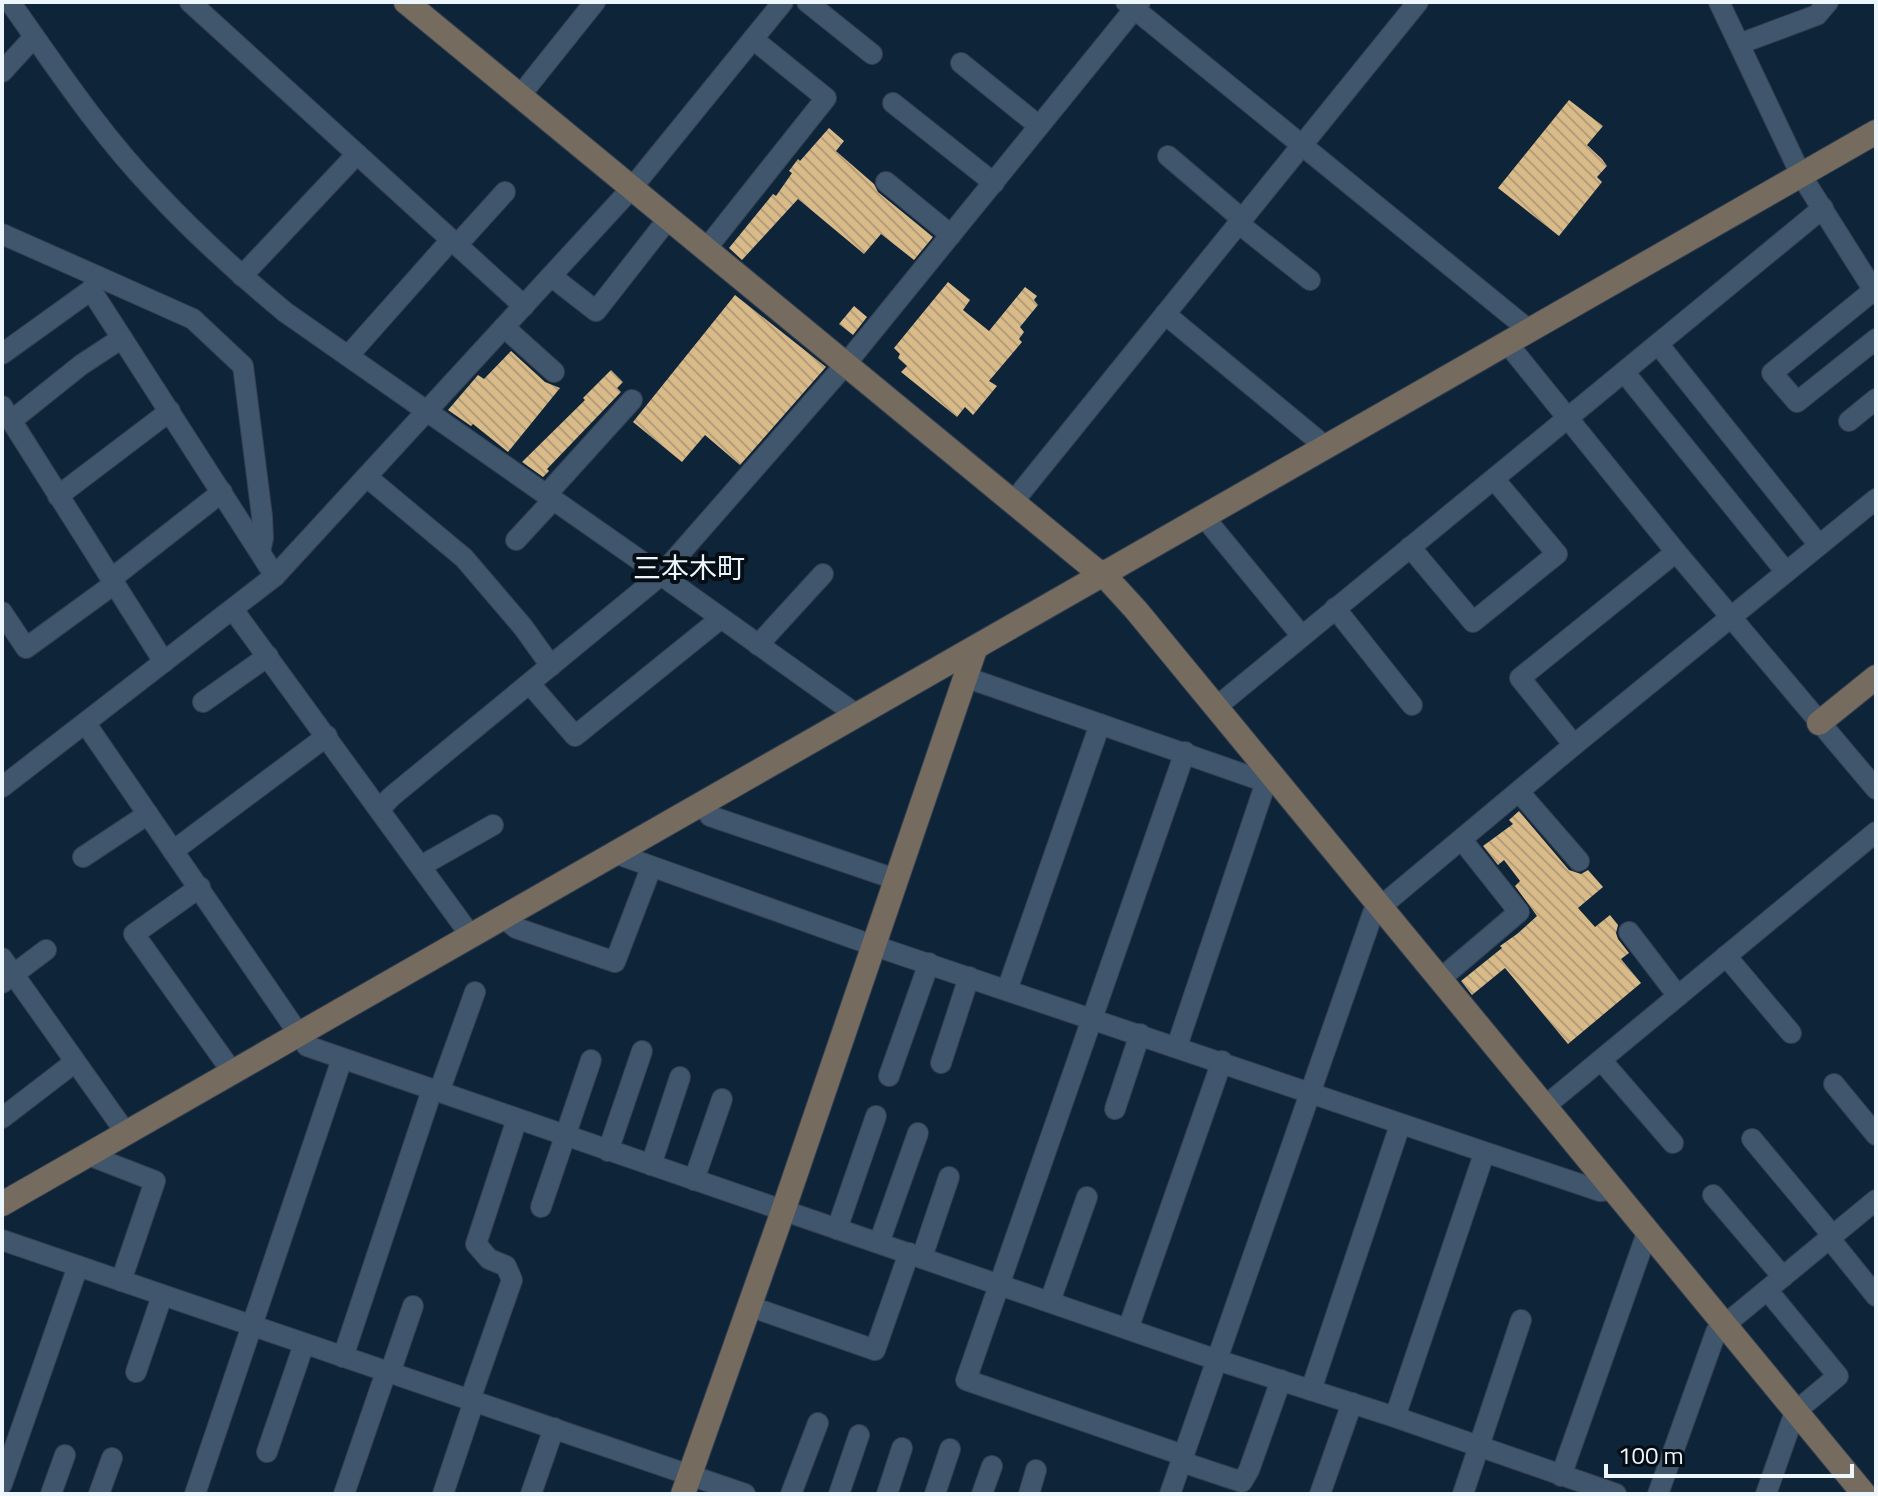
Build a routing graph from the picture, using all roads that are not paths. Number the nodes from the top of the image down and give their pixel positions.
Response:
1 (10, 2) edge
2 (190, 2) edge
3 (406, 2) edge
4 (783, 2) edge
5 (807, 2) edge
6 (1418, 2) edge
7 (1719, 2) edge
8 (1828, 2) edge
9 (589, 4) edge
10 (1133, 4) edge
11 (34, 37) junction
12 (753, 39) junction
13 (1739, 44) junction
14 (872, 54) dead end
15 (961, 63) dead end
16 (2, 72) edge
17 (519, 97) junction
18 (893, 103) dead end
19 (1039, 126) junction
20 (1876, 132) edge
21 (1302, 144) junction
22 (357, 154) junction
23 (1168, 156) dead end
24 (1801, 175) junction
25 (886, 182) dead end
26 (994, 183) junction
27 (631, 189) junction
28 (505, 192) dead end
29 (1823, 208) junction
30 (668, 219) junction
31 (1240, 221) junction
32 (2, 234) edge
33 (951, 235) junction
34 (454, 243) junction
35 (706, 249) junction
36 (242, 276) junction
37 (551, 276) junction
38 (1310, 280) dead end
39 (95, 284) junction
40 (1875, 292) edge
41 (524, 306) junction
42 (1165, 314) junction
43 (504, 327) junction
44 (1529, 330) junction
45 (122, 338) junction
46 (1876, 339) edge
47 (1507, 343) junction
48 (1658, 344) junction
49 (2, 354) edge
50 (348, 356) junction
51 (845, 365) junction
52 (554, 372) dead end
53 (1624, 372) junction
54 (1876, 399) edge
55 (632, 400) dead end
56 (170, 411) junction
57 (426, 411) junction
58 (6, 414) edge
59 (1568, 419) junction
60 (1849, 421) dead end
61 (1326, 447) junction
62 (367, 477) junction
63 (1494, 479) junction
64 (222, 492) junction
65 (58, 496) junction
66 (550, 498) junction
67 (1876, 499) edge
68 (1013, 502) junction
69 (1204, 517) junction
70 (516, 540) dead end
71 (1819, 545) junction
72 (1410, 547) junction
73 (260, 552) junction
74 (1676, 552) junction
75 (1786, 572) junction
76 (823, 574) dead end
77 (661, 575) junction
78 (1104, 575) junction
79 (275, 576) junction
80 (112, 581) junction
81 (1335, 608) junction
82 (234, 611) junction
83 (2, 612) edge
84 (1730, 618) junction
85 (720, 619) junction
86 (1301, 635) junction
87 (758, 645) junction
88 (975, 649) junction
89 (268, 656) junction
90 (164, 662) junction
91 (551, 666) junction
92 (965, 677) junction
93 (1876, 677) edge
94 (530, 684) junction
95 (203, 702) dead end
96 (1412, 705) dead end
97 (1215, 708) junction
98 (857, 715) junction
99 (1819, 723) junction
100 (86, 724) junction
101 (1100, 724) junction
102 (327, 736) junction
103 (1574, 745) junction
104 (1185, 752) junction
105 (1269, 780) junction
106 (2, 787) edge
107 (1876, 789) edge
108 (1519, 792) junction
109 (703, 805) junction
110 (380, 809) junction
111 (148, 814) junction
112 (493, 825) dead end
113 (1876, 832) edge
114 (1462, 840) junction
115 (173, 851) junction
116 (617, 854) junction
117 (83, 857) dead end
118 (1579, 861) dead end
119 (421, 866) junction
120 (651, 868) junction
121 (895, 879) junction
122 (200, 887) junction
123 (1379, 907) junction
124 (504, 918) junction
125 (1629, 932) dead end
126 (471, 936) junction
127 (872, 945) junction
128 (46, 950) dead end
129 (1726, 956) junction
130 (929, 963) junction
131 (6, 972) edge
132 (969, 977) junction
133 (1439, 980) junction
134 (1007, 990) junction
135 (475, 992) dead end
136 (1678, 996) junction
137 (1091, 1018) junction
138 (1791, 1033) dead end
139 (1140, 1034) junction
140 (299, 1035) junction
141 (1177, 1046) junction
142 (642, 1051) dead end
143 (342, 1059) junction
144 (591, 1060) dead end
145 (1601, 1060) junction
146 (1222, 1061) junction
147 (75, 1062) junction
148 (941, 1063) dead end
149 (233, 1073) junction
150 (889, 1076) dead end
151 (680, 1077) dead end
152 (1834, 1084) dead end
153 (435, 1091) junction
154 (1309, 1093) junction
155 (722, 1099) dead end
156 (1544, 1107) junction
157 (1115, 1109) dead end
158 (876, 1116) dead end
159 (2, 1118) edge
160 (517, 1119) junction
161 (1400, 1125) junction
162 (126, 1133) junction
163 (918, 1133) dead end
164 (1876, 1135) edge
165 (566, 1136) junction
166 (1752, 1139) dead end
167 (1673, 1143) dead end
168 (608, 1151) junction
169 (1484, 1154) junction
170 (88, 1155) junction
171 (651, 1165) junction
172 (949, 1177) dead end
173 (694, 1180) junction
174 (1612, 1190) junction
175 (1713, 1195) dead end
176 (1087, 1197) dead end
177 (1876, 1200) edge
178 (2, 1204) edge
179 (541, 1207) dead end
180 (783, 1211) junction
181 (837, 1229) junction
182 (1647, 1233) junction
183 (1831, 1237) junction
184 (2, 1240) edge
185 (879, 1243) junction
186 (915, 1255) junction
187 (78, 1266) junction
188 (121, 1281) junction
189 (1000, 1284) junction
190 (1776, 1284) junction
191 (162, 1296) junction
192 (1876, 1296) edge
193 (1050, 1301) junction
194 (413, 1306) dead end
195 (749, 1306) junction
196 (1521, 1320) dead end
197 (1724, 1324) junction
198 (252, 1327) junction
199 (1128, 1329) junction
200 (304, 1344) junction
201 (343, 1357) junction
202 (1217, 1360) junction
203 (136, 1372) dead end
204 (388, 1373) junction
205 (1281, 1380) junction
206 (1311, 1390) junction
207 (471, 1401) junction
208 (1352, 1403) junction
209 (1795, 1412) junction
210 (1395, 1417) junction
211 (818, 1423) dead end
212 (554, 1428) junction
213 (859, 1435) dead end
214 (902, 1448) dead end
215 (1479, 1448) junction
216 (950, 1449) dead end
217 (267, 1452) dead end
218 (65, 1455) dead end
219 (112, 1458) dead end
220 (1182, 1459) junction
221 (992, 1466) dead end
222 (1036, 1470) dead end
223 (1561, 1476) junction
224 (2, 1484) edge
225 (686, 1485) edge
226 (51, 1494) edge
227 (99, 1494) edge
228 (195, 1494) edge
229 (344, 1494) edge
230 (443, 1494) edge
231 (531, 1494) edge
232 (745, 1494) edge
233 (791, 1494) edge
234 (839, 1494) edge
235 (887, 1494) edge
236 (935, 1494) edge
237 (982, 1494) edge
238 (1029, 1494) edge
239 (1170, 1494) edge
240 (1320, 1494) edge
241 (1463, 1494) edge
242 (1616, 1494) edge
243 (1658, 1494) edge
244 (1766, 1494) edge
245 (1864, 1494) edge

1 - 11 street
2 - 22 street
3 - 17 street
4 - 12 street
5 - 14 street
6 - 21 street
7 - 13 street
8 - 13 street
9 - 17 street
10 - 19 street
10 - 21 street
11 - 16 street
11 - 36 street
12 - 27 street
12 - 35 street
13 - 24 street
15 - 19 street
17 - 27 street
18 - 26 street
19 - 26 street
20 - 24 street
21 - 31 street
21 - 44 street
22 - 34 street
22 - 36 street
23 - 31 street
24 - 29 street
24 - 44 street
25 - 33 street
26 - 33 street
27 - 30 street
27 - 37 street
28 - 34 street
29 - 40 street
29 - 48 street
30 - 35 street
30 - 37 street
31 - 38 street
31 - 42 street
32 - 39 street
33 - 51 street
34 - 41 street
34 - 50 street
35 - 51 street
36 - 50 street
37 - 41 street
39 - 45 street
39 - 49 street
39 - 73 street
40 - 46 street
41 - 43 street
42 - 61 street
42 - 68 street
43 - 52 street
43 - 57 street
44 - 47 street
45 - 56 street
45 - 58 street
47 - 59 street
47 - 61 street
48 - 53 street
48 - 71 street
50 - 57 street
51 - 68 street
51 - 77 street
53 - 59 street
53 - 75 street
54 - 60 street
55 - 66 street
56 - 64 street
56 - 65 street
57 - 62 street
57 - 66 street
58 - 65 street
59 - 63 street
59 - 74 street
61 - 69 street
62 - 79 street
62 - 91 street
63 - 72 street
63 - 72 street
64 - 73 street
64 - 80 street
65 - 80 street
66 - 70 street
66 - 77 street
67 - 71 street
68 - 78 street
69 - 78 street
69 - 86 street
71 - 75 street
72 - 81 street
73 - 79 street
74 - 84 street
74 - 103 street
75 - 84 street
76 - 87 street
77 - 85 street
77 - 91 street
78 - 88 street
78 - 97 street
79 - 82 street
80 - 83 street
80 - 90 street
81 - 86 street
81 - 96 street
82 - 89 street
82 - 90 street
84 - 99 street
84 - 103 street
85 - 87 street
85 - 94 street
86 - 97 street
87 - 98 street
88 - 92 street
88 - 98 street
89 - 95 street
89 - 102 street
90 - 100 street
91 - 94 street
92 - 101 street
92 - 121 street
93 - 99 street
94 - 110 street
97 - 105 street
98 - 109 street
99 - 107 street
100 - 106 street
100 - 111 street
101 - 104 street
101 - 134 street
102 - 110 street
102 - 115 street
103 - 108 street
104 - 105 street
104 - 137 street
105 - 123 street
105 - 141 street
108 - 114 street
108 - 118 street
109 - 116 street
109 - 121 street
110 - 119 street
111 - 115 street
111 - 117 street
112 - 119 street
113 - 129 street
114 - 123 street
114 - 133 street
115 - 122 street
116 - 120 street
116 - 124 street
119 - 126 street
120 - 124 street
120 - 127 street
121 - 127 street
122 - 140 street
122 - 149 street
123 - 133 street
123 - 154 street
124 - 126 street
125 - 136 street
126 - 140 street
127 - 130 street
127 - 180 street
128 - 131 street
129 - 136 street
129 - 138 street
130 - 132 street
130 - 150 street
131 - 147 street
132 - 134 street
132 - 148 street
133 - 156 street
134 - 137 street
135 - 153 street
136 - 145 street
137 - 139 street
137 - 189 street
139 - 141 street
139 - 157 street
140 - 143 street
140 - 149 street
141 - 146 street
142 - 168 street
143 - 153 street
143 - 198 street
144 - 165 street
145 - 156 street
145 - 167 street
146 - 154 street
146 - 199 street
147 - 159 street
147 - 162 street
149 - 162 street
151 - 171 street
152 - 164 street
153 - 160 street
153 - 201 street
154 - 161 street
154 - 202 street
155 - 173 street
156 - 174 street
158 - 181 street
160 - 165 street
160 - 207 street
161 - 169 street
161 - 206 street
162 - 170 street
163 - 185 street
165 - 168 street
165 - 179 street
166 - 183 street
168 - 171 street
169 - 174 street
169 - 210 street
170 - 178 street
170 - 188 street
171 - 173 street
172 - 186 street
173 - 180 street
174 - 182 street
175 - 190 street
176 - 193 street
177 - 183 street
180 - 181 street
180 - 195 street
181 - 185 street
182 - 197 street
182 - 223 street
183 - 190 street
183 - 192 street
184 - 187 street
185 - 186 street
186 - 189 street
186 - 195 street
187 - 188 street
187 - 224 street
188 - 191 street
189 - 193 street
189 - 220 street
190 - 197 street
190 - 209 street
191 - 198 street
191 - 203 street
193 - 199 street
194 - 204 street
195 - 225 street
196 - 215 street
197 - 209 street
197 - 243 street
198 - 200 street
198 - 228 street
199 - 202 street
200 - 201 street
200 - 217 street
201 - 204 street
202 - 205 street
202 - 220 street
204 - 207 street
204 - 229 street
205 - 206 street
205 - 220 street
206 - 208 street
207 - 212 street
207 - 230 street
208 - 210 street
208 - 240 street
209 - 244 street
209 - 245 street
210 - 215 street
211 - 233 street
212 - 225 street
212 - 231 street
213 - 234 street
214 - 235 street
215 - 223 street
215 - 241 street
216 - 236 street
218 - 226 street
219 - 227 street
220 - 239 street
221 - 237 street
222 - 238 street
223 - 242 street
225 - 232 street

